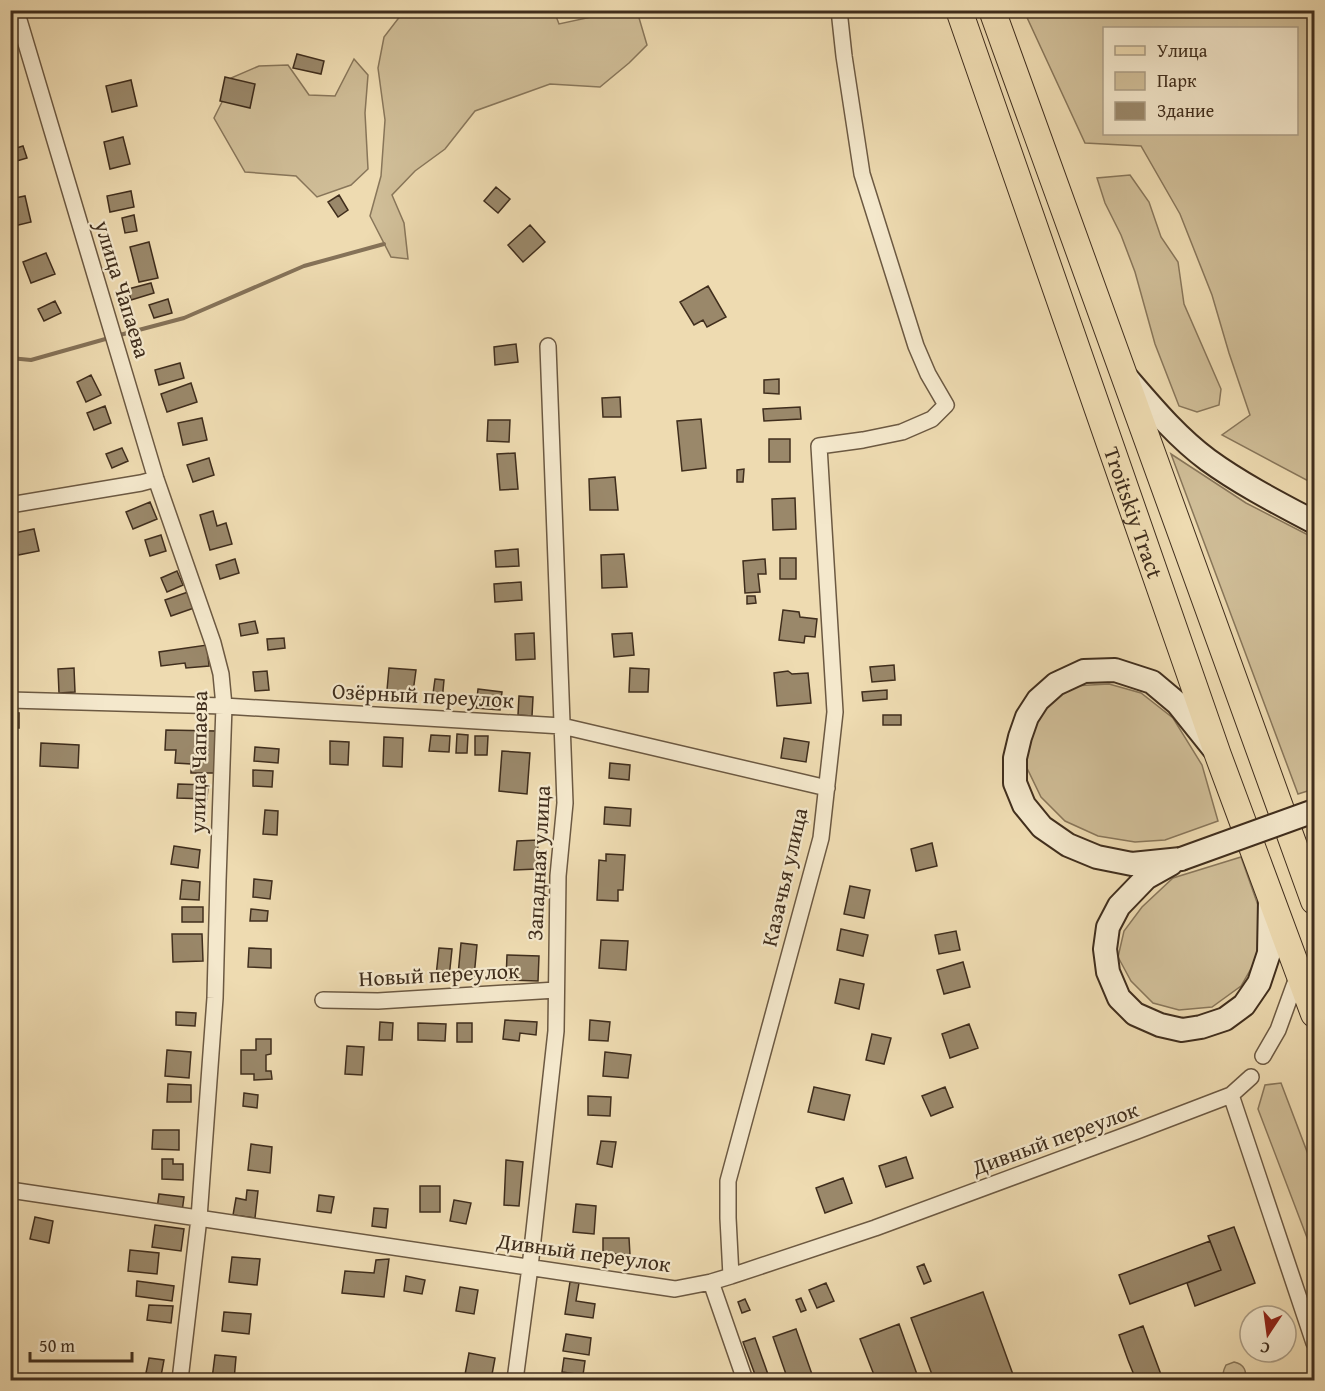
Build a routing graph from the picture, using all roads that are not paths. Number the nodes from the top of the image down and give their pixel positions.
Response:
1 (16, 10) edge
2 (839, 10) edge
3 (959, 10) edge
4 (992, 10) edge
5 (548, 346) dead end
6 (1122, 371) junction
7 (156, 479) junction
8 (10, 505) edge
9 (1314, 522) edge
10 (10, 700) edge
11 (224, 706) junction
12 (562, 726) junction
13 (1218, 755) junction
14 (827, 788) junction
15 (1314, 811) edge
16 (1180, 859) junction
17 (1270, 893) junction
18 (1314, 901) edge
19 (1299, 972) junction
20 (556, 990) junction
21 (323, 1000) dead end
22 (1314, 1014) edge
23 (1263, 1056) dead end
24 (1251, 1077) dead end
25 (1231, 1095) junction
26 (10, 1190) edge
27 (198, 1218) junction
28 (530, 1267) junction
29 (731, 1276) junction
30 (711, 1282) junction
31 (1314, 1343) edge
32 (180, 1380) edge
33 (515, 1380) edge
34 (745, 1380) edge

1 - 7 street, улица Чапаева
2 - 14 street, Казачья улица
3 - 13 main road, Troitskiy Tract
4 - 6 main road, Troitskiy Tract
5 - 12 street, Западная улица
6 - 9 main road
6 - 18 main road, Troitskiy Tract
7 - 8 street
7 - 11 street, улица Чапаева
10 - 11 street, Озёрный переулок
11 - 12 street, Озёрный переулок
11 - 27 street, улица Чапаева
12 - 14 street, Озёрный переулок
12 - 20 street, Западная улица
13 - 16 main road
13 - 17 main road, Troitskiy Tract
14 - 29 street, Казачья улица
15 - 16 main road, bridge
16 - 17 main road
17 - 19 main road, Troitskiy Tract
19 - 22 main road, Troitskiy Tract
19 - 23 street
20 - 21 street, Новый переулок
20 - 28 street, Западная улица
24 - 25 street
25 - 29 street, Дивный переулок
25 - 31 street
26 - 27 street, Дивный переулок
27 - 28 street, Дивный переулок
27 - 32 street, улица Чапаева
28 - 30 street, Дивный переулок
28 - 33 street, Западная улица
29 - 30 street, Дивный переулок
30 - 34 street

